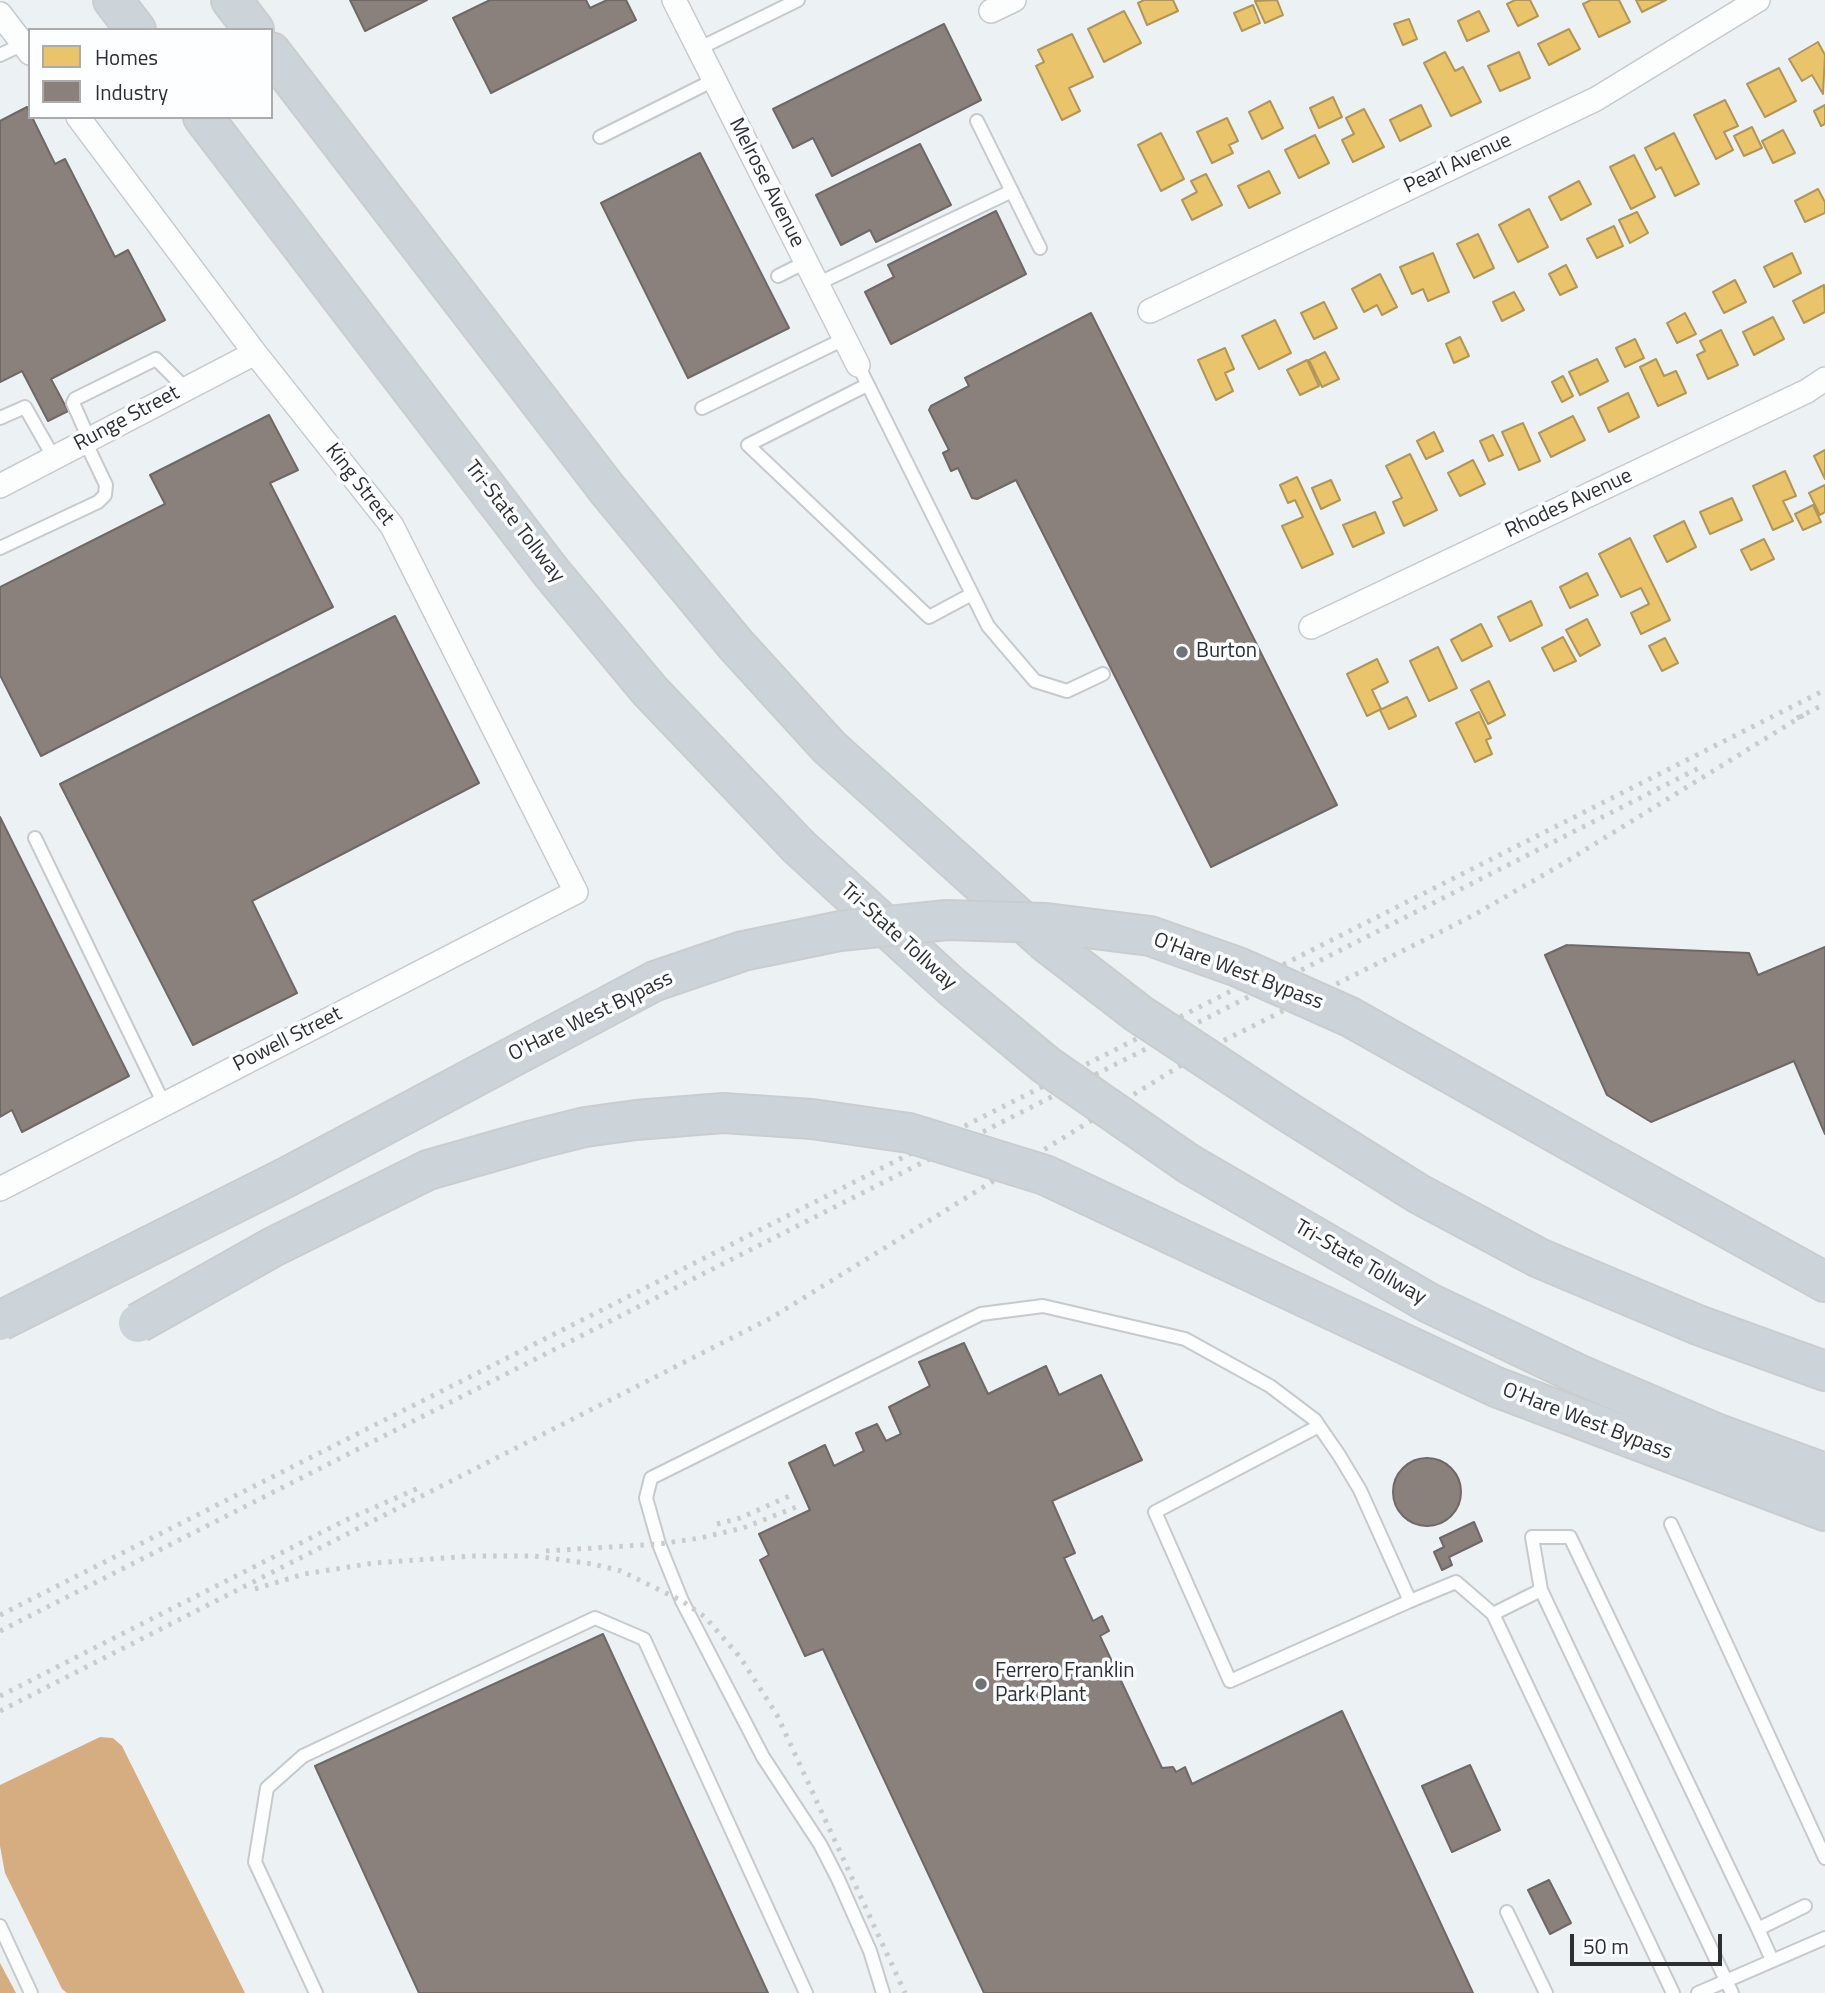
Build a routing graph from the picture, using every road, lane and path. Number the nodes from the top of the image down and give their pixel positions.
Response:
1 (113, 0) edge
2 (231, 0) edge
3 (674, 0) edge
4 (798, 0) edge
5 (1014, 0) edge
6 (1758, 0) edge
7 (991, 11) dead end
8 (0, 13) edge
9 (134, 28) edge
10 (252, 28) edge
11 (26, 48) edge
12 (698, 49) junction
13 (0, 55) edge
14 (273, 55) edge
15 (714, 80) junction
16 (80, 119) edge
17 (205, 119) edge
18 (977, 121) dead end
19 (600, 137) dead end
20 (1012, 191) junction
21 (1040, 248) dead end
22 (806, 262) junction
23 (778, 276) dead end
24 (817, 284) junction
25 (1150, 311) dead end
26 (844, 339) junction
27 (255, 353) junction
28 (862, 375) junction
29 (1825, 379) edge
30 (186, 389) junction
31 (702, 408) dead end
32 (0, 418) edge
33 (87, 440) junction
34 (54, 457) junction
35 (0, 486) edge
36 (0, 548) edge
37 (972, 594) junction
38 (1311, 627) dead end
39 (1103, 674) dead end
40 (35, 838) dead end
41 (576, 892) joint
42 (164, 1104) junction
43 (0, 1189) edge
44 (1825, 1282) edge
45 (0, 1321) edge
46 (138, 1323) dead end
47 (1825, 1371) edge
48 (1319, 1426) junction
49 (1825, 1473) edge
50 (1825, 1511) edge
51 (1671, 1524) dead end
52 (1541, 1590) junction
53 (1410, 1601) junction
54 (1493, 1614) junction
55 (1825, 1858) edge
56 (1805, 1906) dead end
57 (1507, 1912) dead end
58 (0, 1926) edge
59 (1758, 1929) junction
60 (1825, 1938) edge
61 (1772, 1960) junction
62 (1729, 1987) edge
63 (31, 1993) edge
64 (316, 1993) edge
65 (806, 1993) edge
66 (883, 1993) edge
67 (1545, 1993) edge
68 (1673, 1993) edge
69 (1698, 1993) edge

1 - 9 highway
2 - 10 highway
3 - 12 street, Melrose Avenue
4 - 12 lane
5 - 7 street
6 - 25 street, Pearl Avenue
8 - 11 street
11 - 13 lane
12 - 15 street, Melrose Avenue
14 - 47 highway, bridge
15 - 19 lane
15 - 22 street, Melrose Avenue
16 - 27 street, King Street
17 - 49 highway, Tri-State Tollway, bridge
18 - 20 lane
20 - 21 lane
20 - 24 lane
22 - 23 lane
22 - 24 street, Melrose Avenue
24 - 26 street, Melrose Avenue
26 - 28 street, Melrose Avenue
26 - 31 lane
27 - 30 street, Runge Street
27 - 41 street, King Street
28 - 37 lane
28 - 37 lane
29 - 38 street, Rhodes Avenue
30 - 33 street, Runge Street
30 - 33 lane
32 - 34 lane
33 - 34 street, Runge Street
33 - 36 lane
34 - 35 street, Runge Street
37 - 39 lane
40 - 42 lane
41 - 42 street, Powell Street
42 - 43 street, Powell Street
44 - 45 highway, O'Hare West Bypass, bridge
46 - 50 highway, O'Hare West Bypass, bridge
48 - 53 lane
48 - 53 lane
48 - 66 lane
51 - 55 lane
52 - 54 lane
52 - 59 lane
52 - 62 lane
53 - 54 lane
54 - 68 lane
56 - 59 lane
57 - 67 lane
58 - 63 lane
59 - 61 lane
60 - 61 lane
61 - 62 lane
62 - 69 lane
64 - 65 lane

